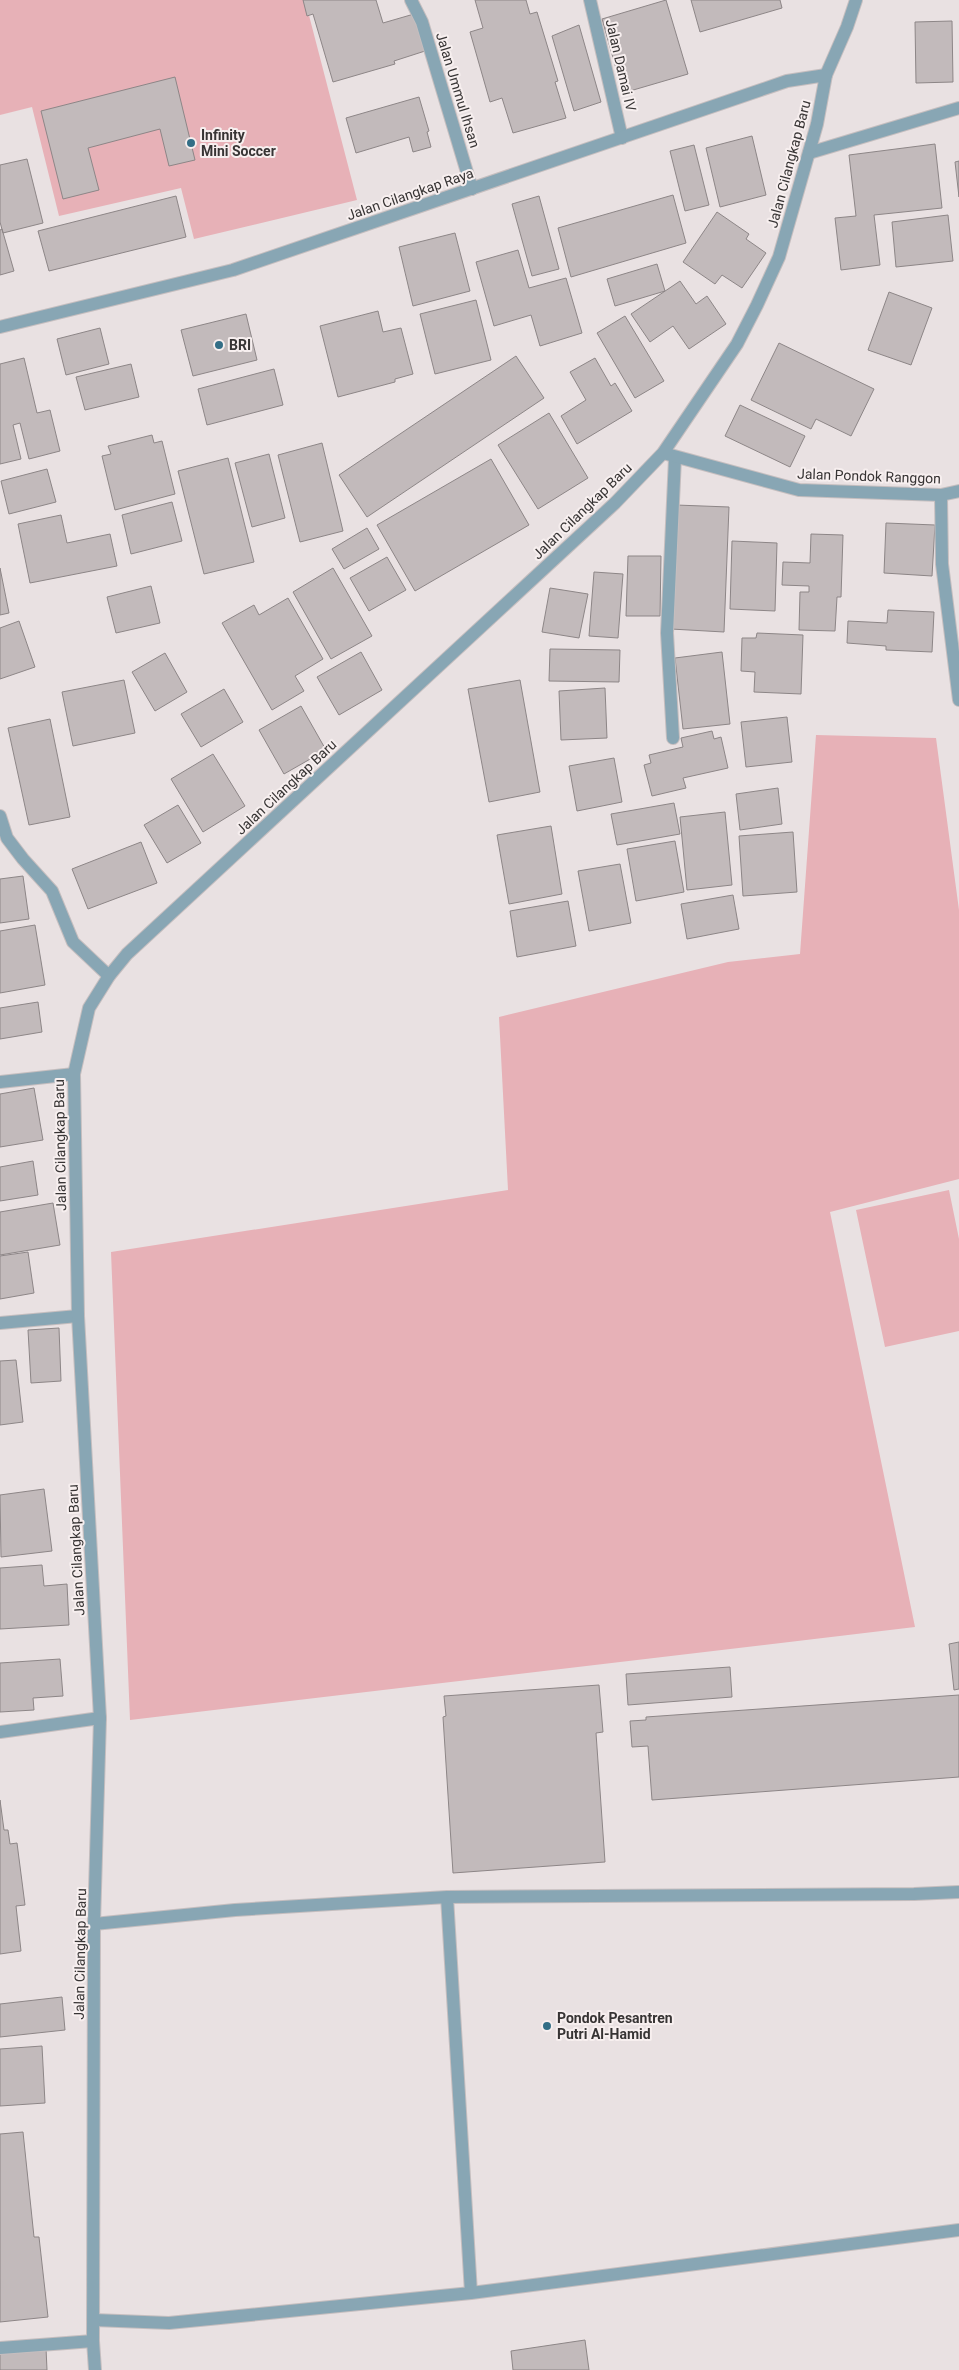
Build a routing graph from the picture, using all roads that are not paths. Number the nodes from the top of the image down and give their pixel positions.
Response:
1 (412, 0) edge
2 (590, 0) edge
3 (856, 0) edge
4 (826, 75) junction
5 (959, 108) edge
6 (622, 138) junction
7 (809, 154) junction
8 (472, 189) junction
9 (0, 327) edge
10 (669, 456) junction
11 (959, 491) edge
12 (941, 495) junction
13 (959, 700) edge
14 (673, 738) dead end
15 (0, 816) edge
16 (109, 976) junction
17 (74, 1074) junction
18 (0, 1082) edge
19 (78, 1316) junction
20 (0, 1323) edge
21 (100, 1718) junction
22 (0, 1732) edge
23 (959, 1892) edge
24 (448, 1897) junction
25 (94, 1924) junction
26 (959, 2230) edge
27 (471, 2293) junction
28 (94, 2320) junction
29 (93, 2341) junction
30 (0, 2348) edge
31 (95, 2370) edge

1 - 8 street, Jalan Ummul Ihsan
2 - 6 street, Jalan Damai IV
3 - 4 street, Jalan Cilangkap Baru
4 - 6 street, Jalan Cilangkap Raya
4 - 7 street, Jalan Cilangkap Baru
5 - 7 street
6 - 8 street, Jalan Cilangkap Raya
7 - 10 street, Jalan Cilangkap Baru
8 - 9 street, Jalan Cilangkap Raya
10 - 12 street, Jalan Pondok Ranggon
10 - 14 street
10 - 16 street, Jalan Cilangkap Baru
11 - 12 street, Jalan Pondok Ranggon
12 - 13 street
15 - 16 street
16 - 17 street, Jalan Cilangkap Baru
17 - 18 street
17 - 19 street, Jalan Cilangkap Baru
19 - 20 street
19 - 21 street, Jalan Cilangkap Baru
21 - 22 street
21 - 25 street, Jalan Cilangkap Baru
23 - 24 street
24 - 25 street
24 - 27 street
25 - 28 street, Jalan Cilangkap Baru
26 - 27 street
27 - 28 street
28 - 29 street, Jalan Cilangkap Baru
29 - 30 street
29 - 31 street, Jalan Cilangkap Baru

